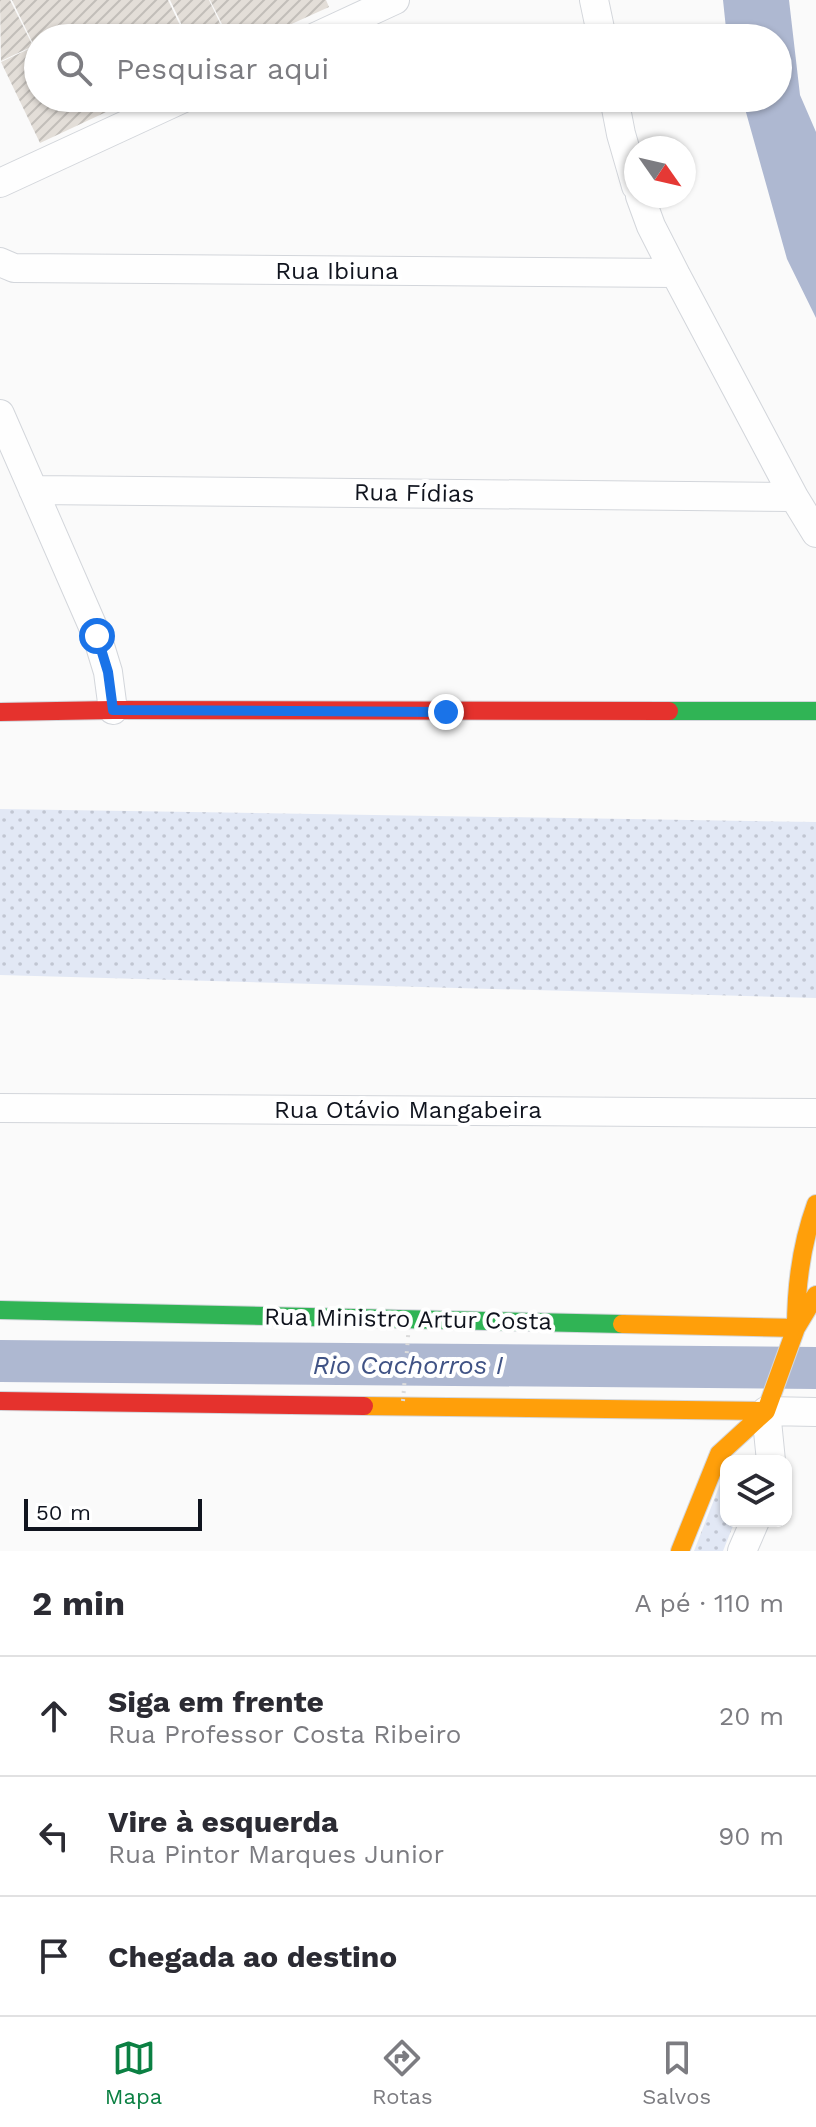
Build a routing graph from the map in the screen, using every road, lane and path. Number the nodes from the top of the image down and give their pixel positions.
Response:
1 (395, 0) edge
2 (594, 0) edge
3 (343, 24) edge
4 (599, 24) edge
5 (154, 112) edge
6 (617, 112) edge
7 (624, 144) edge
8 (0, 183) edge
9 (644, 208) edge
10 (0, 262) edge
11 (675, 273) junction
12 (0, 414) edge
13 (33, 490) junction
14 (794, 497) junction
15 (816, 533) edge
16 (113, 710) junction
17 (816, 711) edge
18 (0, 712) edge
19 (0, 1108) edge
20 (816, 1113) edge
21 (816, 1204) edge
22 (816, 1295) edge
23 (0, 1310) edge
24 (409, 1324) dead end
25 (800, 1336) edge
26 (770, 1400) junction
27 (0, 1401) edge
28 (403, 1401) dead end
29 (816, 1412) edge
30 (771, 1455) edge
31 (752, 1527) edge
32 (680, 1551) edge
33 (742, 1551) edge

1 - 3 street
2 - 4 street
5 - 8 street
6 - 7 street
9 - 11 street
10 - 11 street, Rua Ibiuna
11 - 14 street
12 - 13 street
13 - 14 street, Rua Fídias
13 - 16 street
14 - 15 street
16 - 17 street
16 - 18 street
19 - 20 street, Rua Otávio Mangabeira
21 - 25 street
22 - 25 street
23 - 25 street, Rua Ministro Artur Costa
24 - 28 path, bridge
25 - 26 street
26 - 27 street
26 - 29 street
26 - 30 street
26 - 32 street
31 - 33 street

